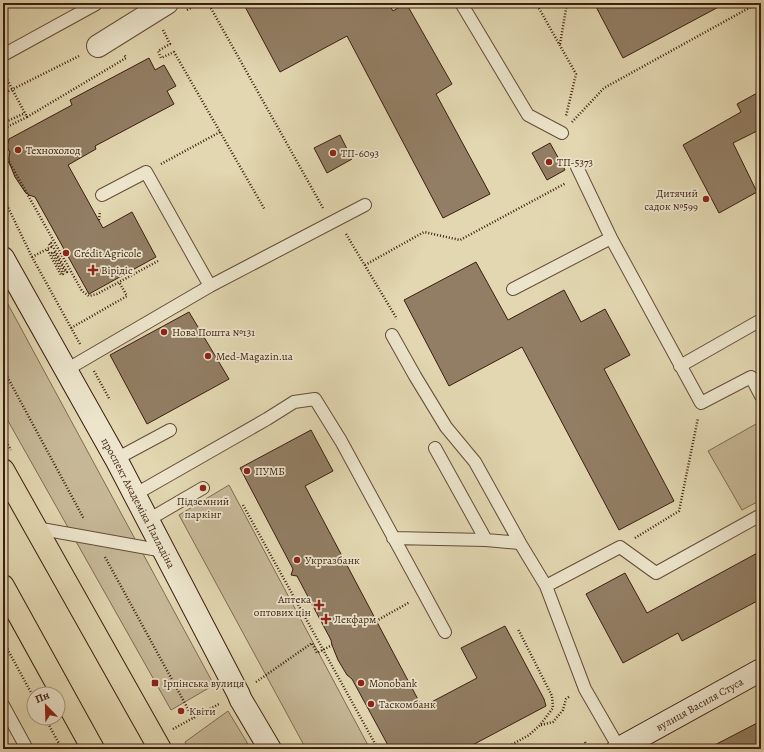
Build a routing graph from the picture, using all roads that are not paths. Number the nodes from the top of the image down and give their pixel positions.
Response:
1 (95, 3) edge
2 (167, 3) edge
3 (461, 3) edge
4 (98, 46) road end
5 (3, 55) edge
6 (562, 132) road end
7 (579, 171) road end
8 (102, 195) dead end
9 (364, 205) dead end
10 (611, 238) junction
11 (3, 258) edge
12 (210, 286) junction
13 (513, 289) dead end
14 (761, 320) edge
15 (392, 335) dead end
16 (680, 366) junction
17 (66, 370) junction
18 (761, 396) edge
19 (170, 430) dead end
20 (435, 448) dead end
21 (116, 459) junction
22 (3, 470) edge
23 (203, 488) dead end
24 (134, 495) junction
25 (761, 515) edge
26 (148, 520) junction
27 (36, 528) junction
28 (393, 538) junction
29 (486, 540) junction
30 (520, 542) junction
31 (164, 552) junction
32 (3, 586) edge
33 (546, 586) junction
34 (445, 632) dead end
35 (761, 670) edge
36 (3, 705) edge
37 (628, 746) edge
38 (27, 749) edge
39 (93, 749) edge
40 (160, 749) edge
41 (270, 749) edge

1 - 5 lane
2 - 4 street
3 - 6 lane
7 - 10 lane
8 - 12 lane
9 - 12 lane
10 - 13 lane
10 - 16 lane
11 - 17 street, проспект Академіка Палладіна
12 - 17 lane
14 - 16 lane
15 - 30 lane
16 - 18 lane
17 - 21 street, проспект Академіка Палладіна
19 - 21 lane
20 - 29 lane
21 - 24 street, проспект Академіка Палладіна
22 - 27 highway
23 - 26 lane
24 - 26 street, проспект Академіка Палладіна
24 - 28 lane
25 - 33 lane
26 - 31 street, проспект Академіка Палладіна
27 - 31 lane
27 - 40 highway
28 - 29 lane
28 - 34 lane
29 - 30 lane
30 - 33 lane
31 - 41 street, проспект Академіка Палладіна
32 - 39 highway
33 - 37 lane
35 - 37 street, вулиця Василя Стуса
36 - 38 lane

